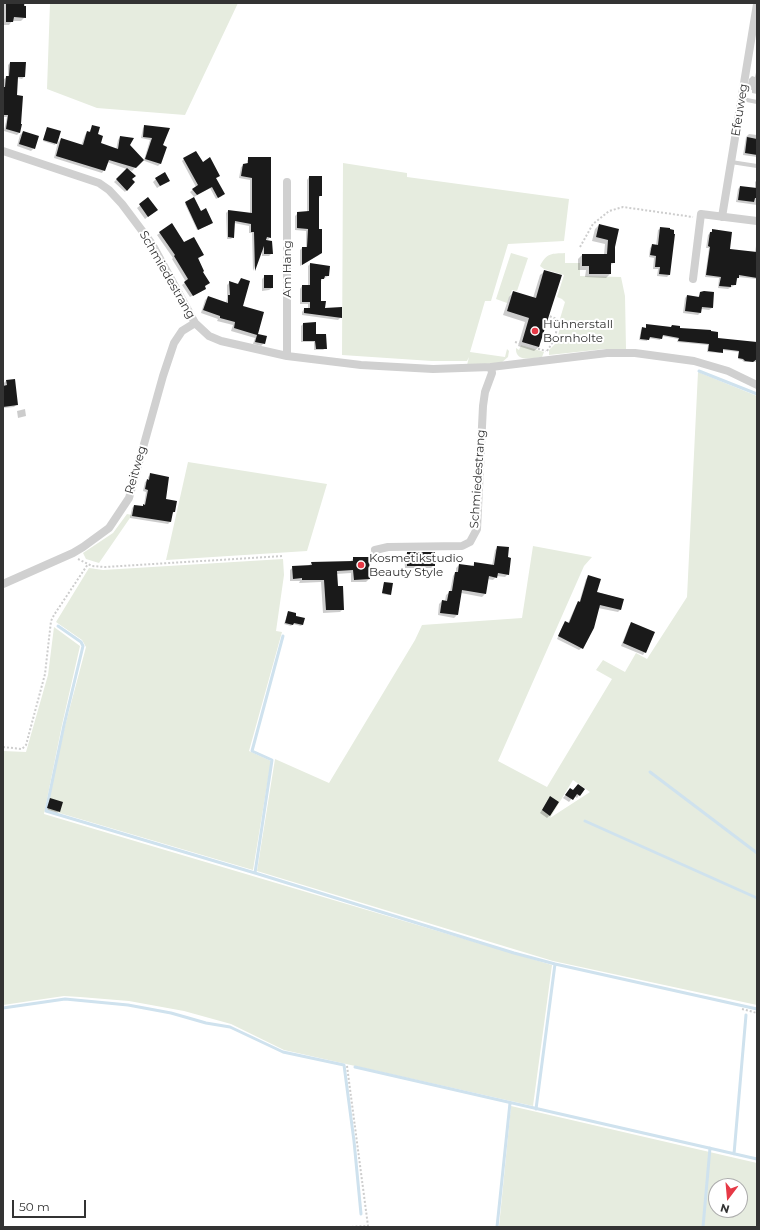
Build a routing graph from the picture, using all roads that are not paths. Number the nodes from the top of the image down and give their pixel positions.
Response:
1 (757, 4) edge
2 (741, 99) junction
3 (757, 102) edge
4 (3, 151) edge
5 (731, 162) junction
6 (757, 166) edge
7 (287, 182) dead end
8 (722, 217) junction
9 (757, 221) edge
10 (693, 279) dead end
11 (195, 324) junction
12 (287, 356) junction
13 (491, 367) junction
14 (757, 385) edge
15 (375, 550) dead end
16 (3, 584) edge

1 - 2 street, Efeuweg
2 - 3 lane
2 - 5 street, Efeuweg
4 - 11 street, Schmiedestrang
5 - 6 lane
5 - 8 street, Efeuweg
7 - 12 street, Am Hang
8 - 9 street
8 - 10 street
11 - 12 street, Schmiedestrang
11 - 16 street, Reitweg
12 - 13 street, Schmiedestrang
13 - 14 street, Schmiedestrang
13 - 15 street, Schmiedestrang

